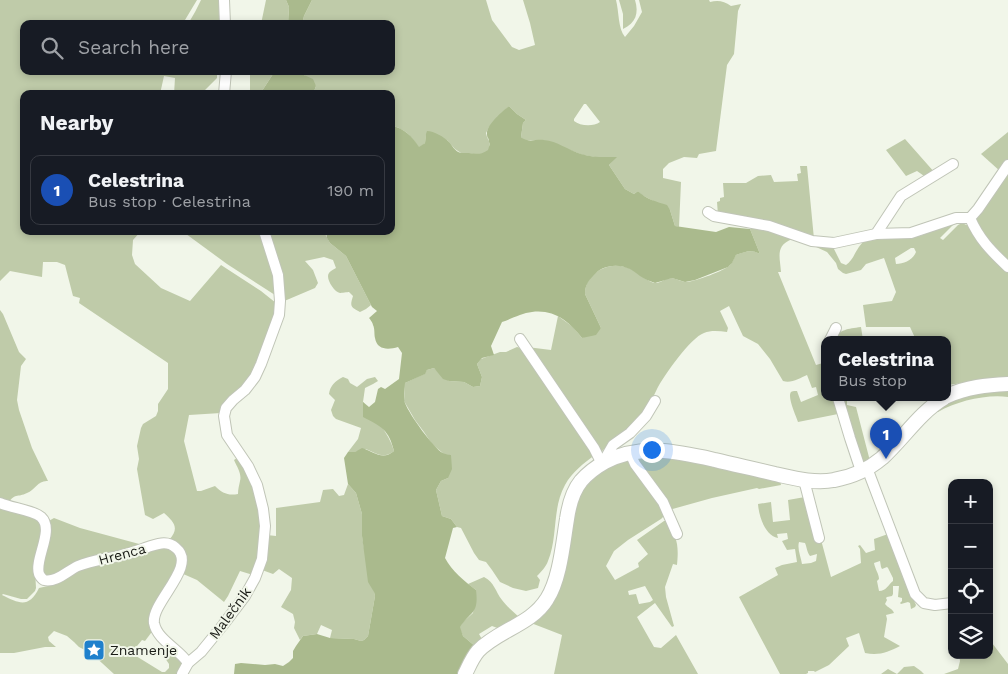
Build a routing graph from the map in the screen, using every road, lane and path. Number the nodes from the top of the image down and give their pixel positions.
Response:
1 (224, 0) edge
2 (225, 20) edge
3 (226, 75) edge
4 (224, 90) edge
5 (953, 164) dead end
6 (1008, 166) edge
7 (708, 212) dead end
8 (970, 218) junction
9 (876, 234) junction
10 (265, 235) edge
11 (1008, 267) edge
12 (836, 328) dead end
13 (832, 336) edge
14 (520, 339) dead end
15 (1008, 384) edge
16 (951, 395) edge
17 (655, 401) dead end
18 (839, 401) edge
19 (939, 401) edge
20 (630, 452) junction
21 (602, 464) junction
22 (864, 470) junction
23 (804, 480) junction
24 (0, 503) edge
25 (677, 534) dead end
26 (819, 538) dead end
27 (948, 603) edge
28 (188, 663) junction
29 (182, 674) edge
30 (465, 674) edge

1 - 2 street
3 - 4 street
5 - 9 street
6 - 8 street
7 - 9 street
8 - 9 street
8 - 11 street
10 - 28 street, Malečnik
12 - 13 street
14 - 21 street
15 - 16 street
17 - 21 street
18 - 22 street
19 - 22 street
20 - 21 street
20 - 23 street
20 - 25 street
21 - 30 street
22 - 23 street
22 - 27 street
23 - 26 street
24 - 28 street, Hrenca
28 - 29 street, Malečnik

